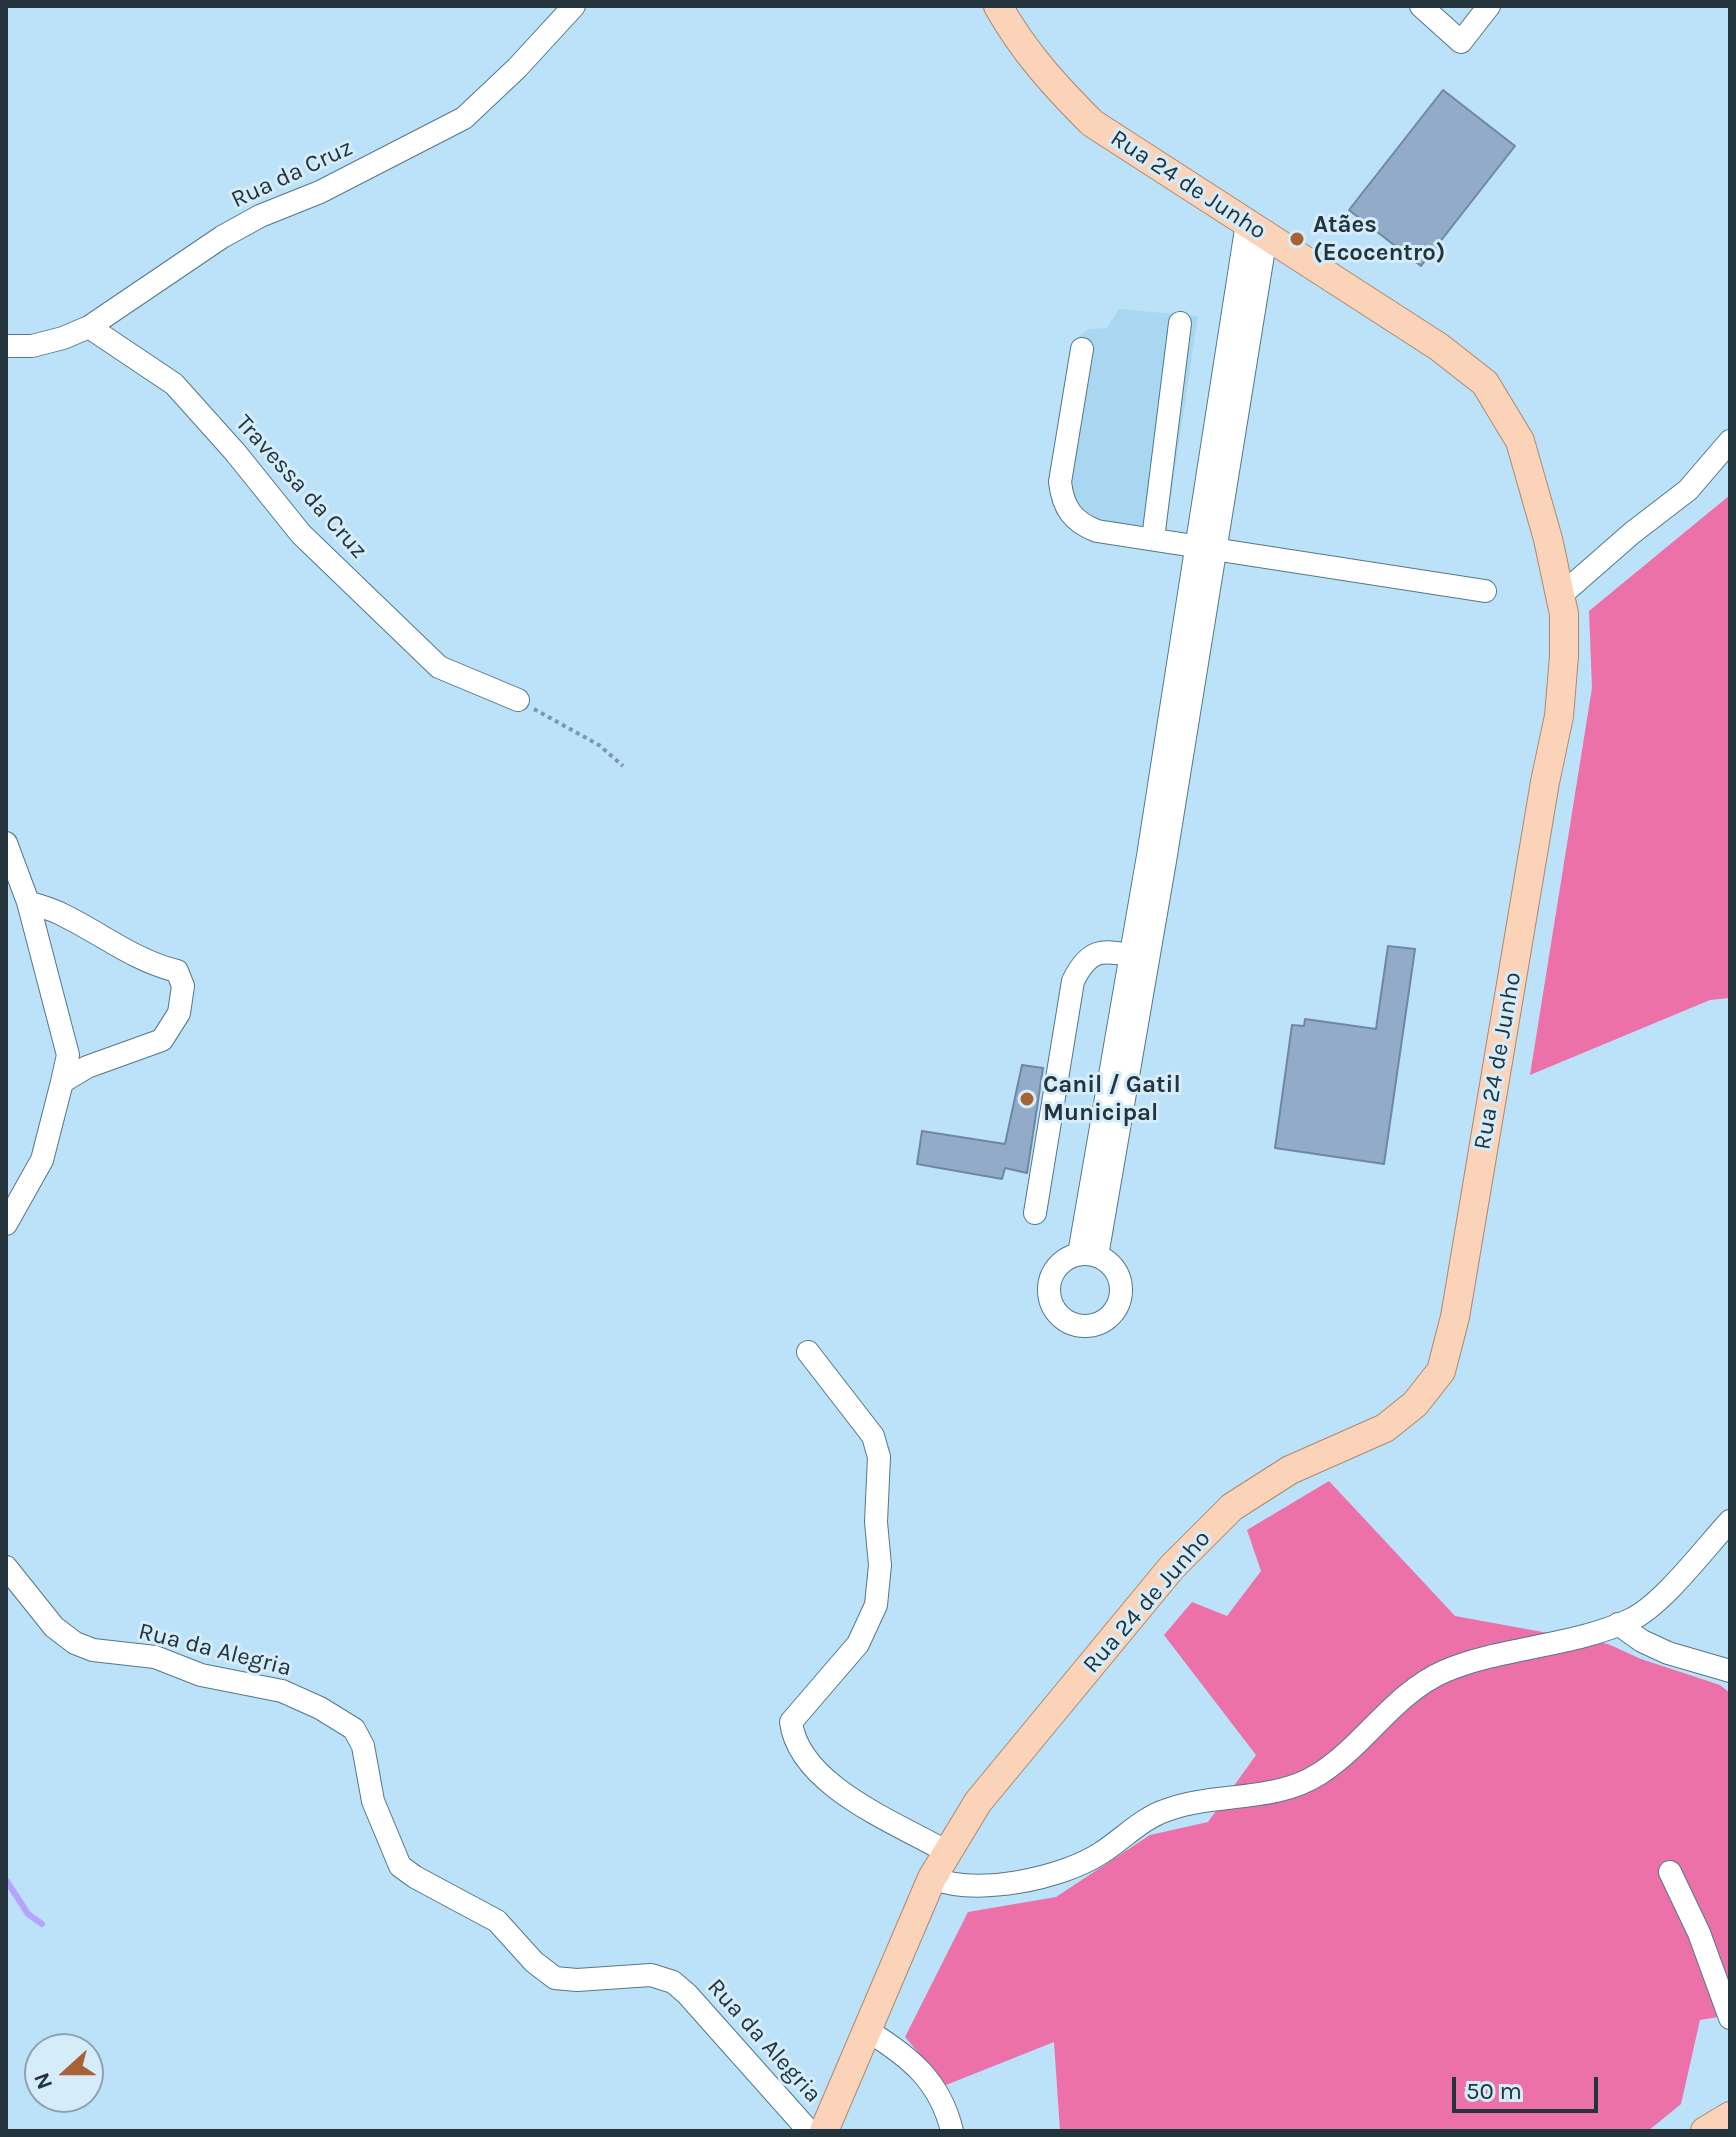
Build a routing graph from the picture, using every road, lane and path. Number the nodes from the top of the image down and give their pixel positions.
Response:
1 (574, 6) edge
2 (998, 6) edge
3 (1421, 6) edge
4 (1489, 6) edge
5 (1256, 229) junction
6 (1180, 323) dead end
7 (89, 327) junction
8 (6, 346) edge
9 (1082, 349) dead end
10 (1730, 441) edge
11 (1153, 539) junction
12 (1207, 547) junction
13 (1485, 591) dead end
14 (1560, 596) junction
15 (518, 700) joint
16 (623, 766) dead end
17 (6, 843) edge
18 (28, 902) junction
19 (1140, 956) junction
20 (62, 1082) junction
21 (1035, 1213) dead end
22 (6, 1224) edge
23 (1088, 1255) dead end
24 (808, 1352) dead end
25 (1730, 1521) edge
26 (6, 1567) edge
27 (1618, 1624) junction
28 (1730, 1671) edge
29 (947, 1852) junction
30 (1670, 1872) dead end
31 (932, 1878) junction
32 (1730, 2018) edge
33 (868, 2031) junction
34 (1730, 2116) edge
35 (809, 2131) edge
36 (824, 2131) edge
37 (952, 2131) edge
38 (1705, 2131) edge

1 - 7 street, Rua da Cruz
2 - 5 main road, Rua 24 de Junho
3 - 4 street
5 - 12 street
5 - 14 main road, Rua 24 de Junho
6 - 11 street
7 - 8 street, Rua da Cruz
7 - 15 street, Travessa da Cruz
9 - 11 street
10 - 14 street
11 - 12 street
12 - 13 street
12 - 19 street
14 - 29 main road, Rua 24 de Junho
15 - 16 path
17 - 18 street
18 - 20 street
18 - 20 street
19 - 21 street
19 - 23 street
20 - 22 street
24 - 29 street
25 - 27 street
26 - 35 street, Rua da Alegria
27 - 28 street
27 - 31 street
29 - 31 main road, Rua 24 de Junho
30 - 32 street
31 - 33 main road, Rua 24 de Junho
33 - 36 main road, Rua 24 de Junho
33 - 37 street
34 - 38 main road

